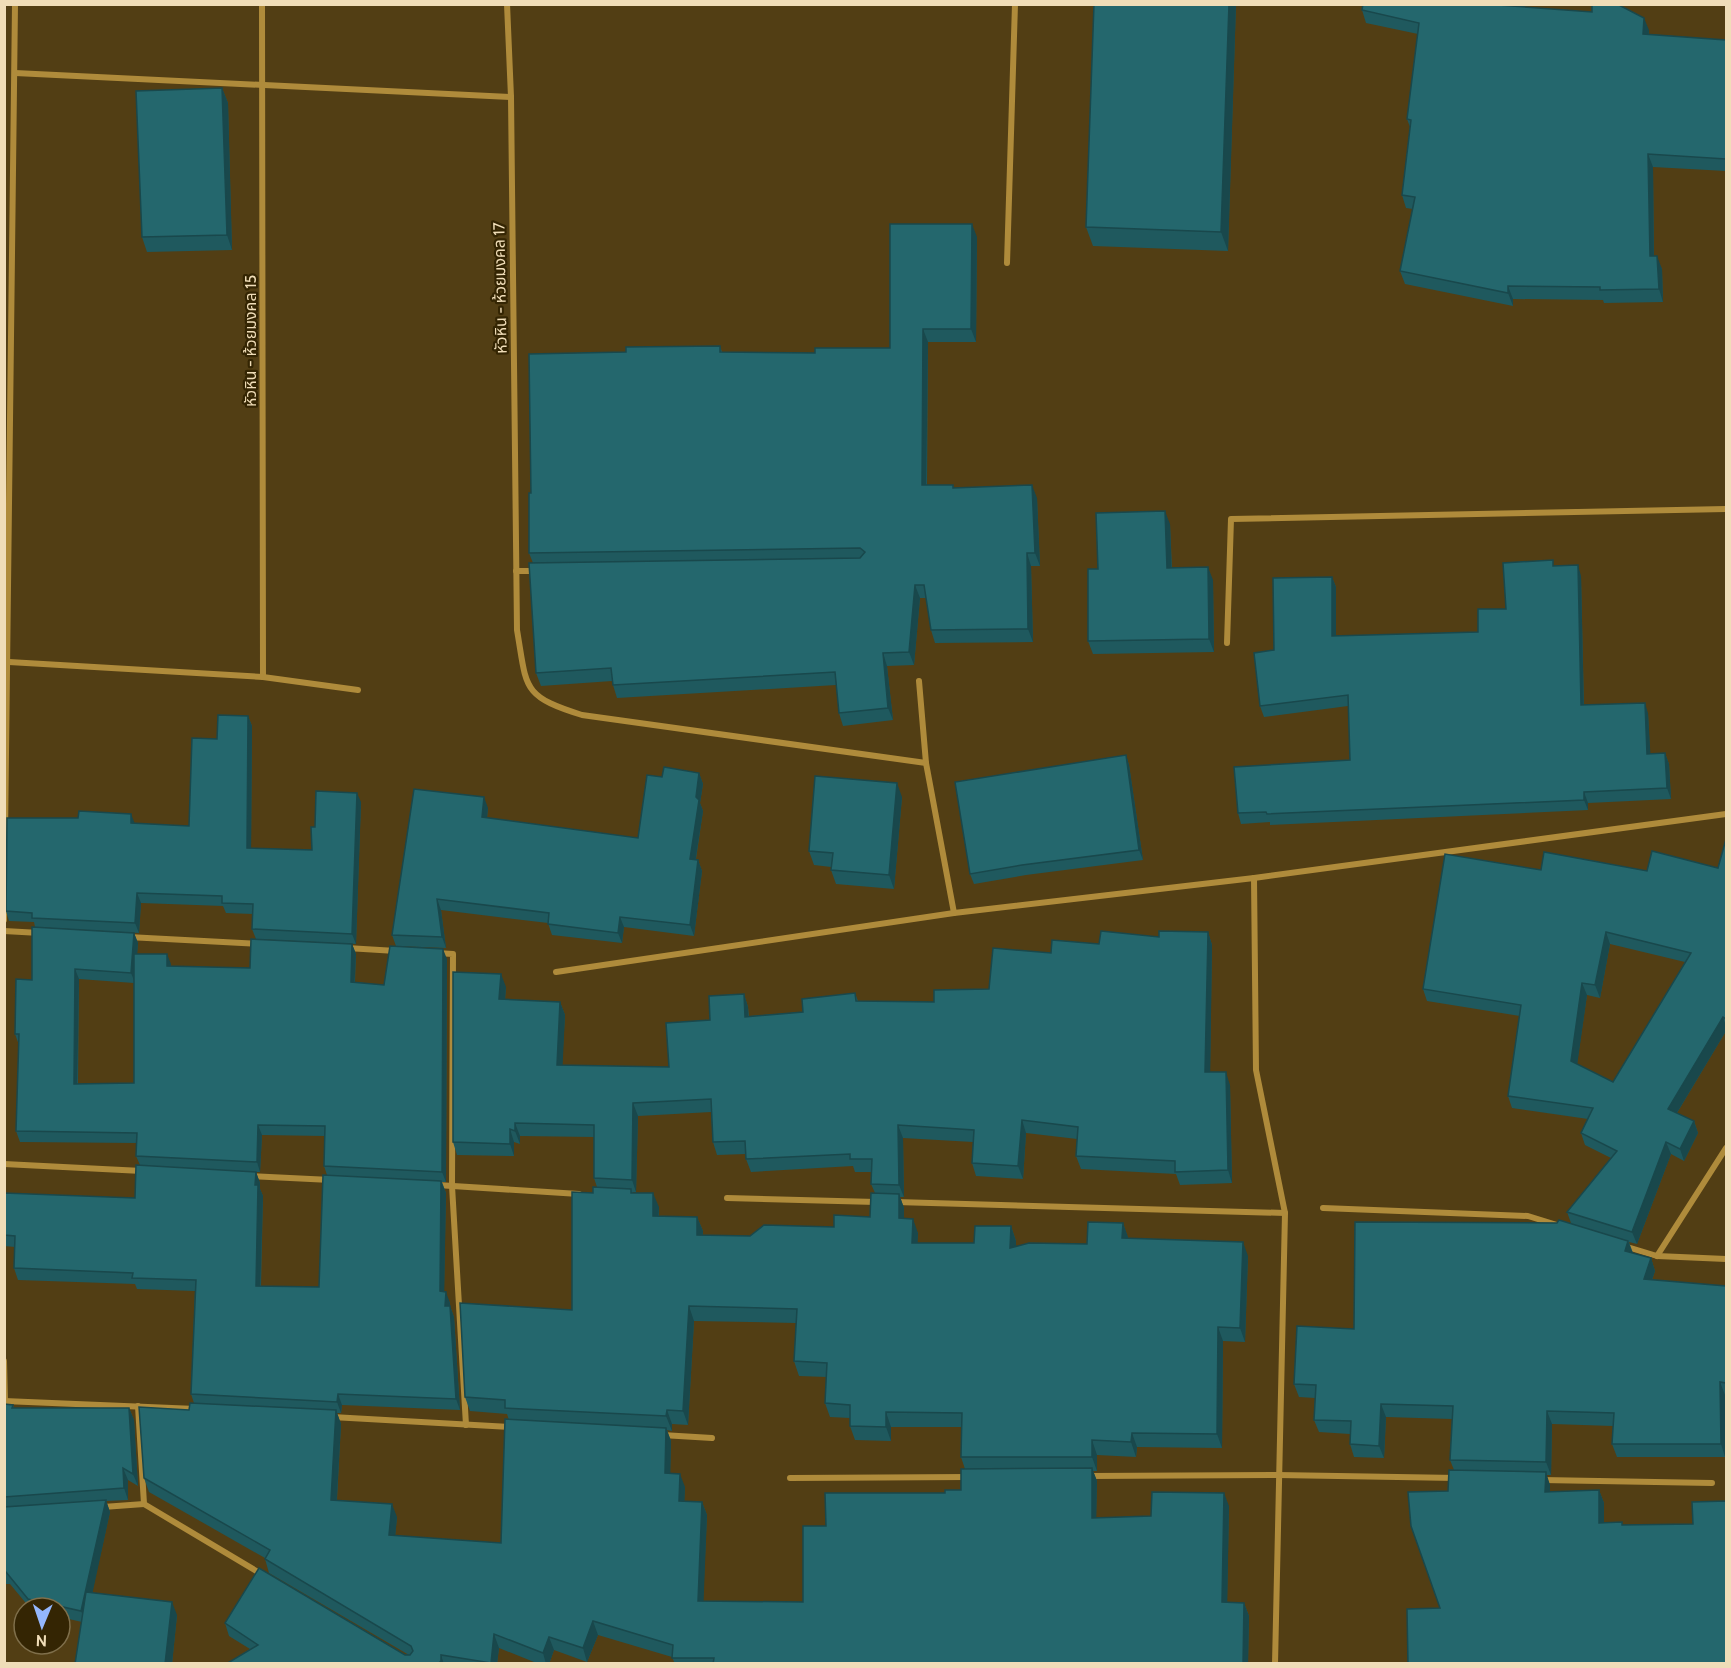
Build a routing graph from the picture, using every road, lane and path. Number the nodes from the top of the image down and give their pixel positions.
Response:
1 (15, 4) edge
2 (262, 4) edge
3 (507, 4) edge
4 (1015, 4) edge
5 (15, 73) junction
6 (264, 86) junction
7 (511, 98) junction
8 (1007, 263) dead end
9 (1726, 509) edge
10 (516, 571) junction
11 (540, 571) edge
12 (1227, 644) dead end
13 (9, 662) junction
14 (263, 677) junction
15 (919, 681) dead end
16 (358, 690) dead end
17 (926, 764) junction
18 (1726, 814) edge
19 (1254, 878) junction
20 (954, 912) junction
21 (4, 920) edge
22 (4, 931) edge
23 (52, 934) edge
24 (122, 937) edge
25 (264, 944) edge
26 (335, 948) edge
27 (405, 951) edge
28 (429, 952) edge
29 (556, 972) dead end
30 (1726, 1148) edge
31 (4, 1164) edge
32 (146, 1171) edge
33 (240, 1176) edge
34 (334, 1180) edge
35 (428, 1185) edge
36 (452, 1186) junction
37 (582, 1194) edge
38 (727, 1198) dead end
39 (881, 1202) edge
40 (893, 1202) edge
41 (1323, 1208) dead end
42 (1285, 1213) junction
43 (1560, 1226) edge
44 (1614, 1243) edge
45 (1657, 1256) junction
46 (1726, 1259) edge
47 (4, 1361) edge
48 (5, 1401) edge
49 (138, 1406) junction
50 (208, 1410) edge
51 (325, 1417) edge
52 (466, 1425) junction
53 (524, 1428) edge
54 (653, 1434) edge
55 (712, 1438) dead end
56 (1278, 1475) junction
57 (1075, 1476) edge
58 (980, 1477) edge
59 (790, 1478) dead end
60 (1466, 1478) edge
61 (1536, 1480) edge
62 (1712, 1483) dead end
63 (144, 1504) junction
64 (98, 1507) edge
65 (274, 1581) edge
66 (1275, 1664) edge

1 - 5 street
2 - 6 street, หัวหิน - ห้วยมงคล 15
3 - 7 street, หัวหิน - ห้วยมงคล 17
4 - 8 street
5 - 6 street
5 - 13 street
6 - 7 street
6 - 14 street, หัวหิน - ห้วยมงคล 15
7 - 10 street, หัวหิน - ห้วยมงคล 17
9 - 12 street
10 - 11 street
10 - 17 street, หัวหิน - ห้วยมงคล 17
13 - 14 street
13 - 21 street
14 - 16 street
15 - 17 street
17 - 20 street
18 - 19 street
19 - 20 street
19 - 42 street
20 - 29 street
22 - 23 street
24 - 25 street
26 - 27 street
28 - 36 street
30 - 45 street
31 - 32 street
33 - 34 street
35 - 36 street
36 - 37 street
36 - 52 street
38 - 39 street
40 - 42 street
41 - 43 street
42 - 56 street
44 - 45 street
45 - 46 street
47 - 48 street
48 - 49 street
49 - 50 street
49 - 63 street
51 - 52 street
52 - 53 street
54 - 55 street
56 - 57 street
56 - 60 street
56 - 66 street
58 - 59 street
61 - 62 street
63 - 64 street
63 - 65 street

